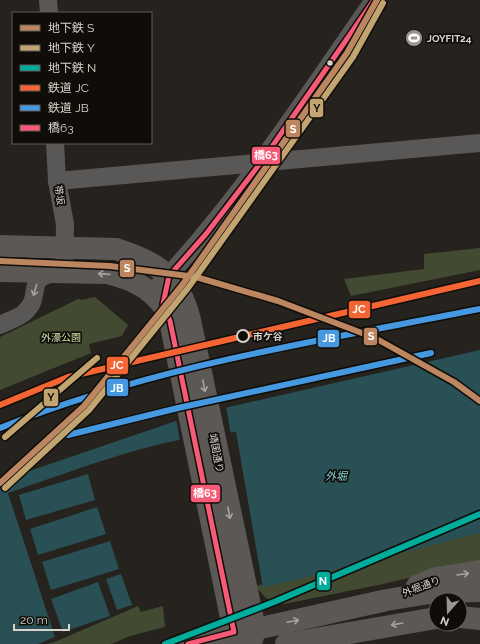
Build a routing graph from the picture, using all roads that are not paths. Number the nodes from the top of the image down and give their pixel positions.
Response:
1 (48, 0) edge
2 (374, 0) edge
3 (49, 12) edge
4 (480, 143) edge
5 (56, 144) edge
6 (262, 161) junction
7 (57, 181) junction
8 (0, 246) edge
9 (64, 248) junction
10 (0, 271) edge
11 (64, 272) junction
12 (169, 276) junction
13 (169, 310) junction
14 (0, 325) edge
15 (480, 571) edge
16 (480, 591) edge
17 (387, 600) junction
18 (468, 618) edge
19 (428, 619) edge
20 (480, 619) edge
21 (246, 637) edge
22 (188, 644) edge
23 (286, 644) edge

1 - 3 street
2 - 6 street
4 - 6 street
5 - 7 street, 帯坂
6 - 7 street
6 - 12 street
7 - 9 street, 帯坂
8 - 9 main road, 靖国通り
9 - 11 street, 帯坂
9 - 12 main road, 靖国通り
10 - 11 main road
13 -> 11 main road
11 -> 14 street
12 - 13 street
12 - 13 main road, 靖国通り
13 - 21 main road, 靖国通り
17 -> 15 main road, 外堀通り
16 - 17 main road
21 -> 17 main road
18 - 20 main road
19 -> 23 main road
21 - 22 main road

